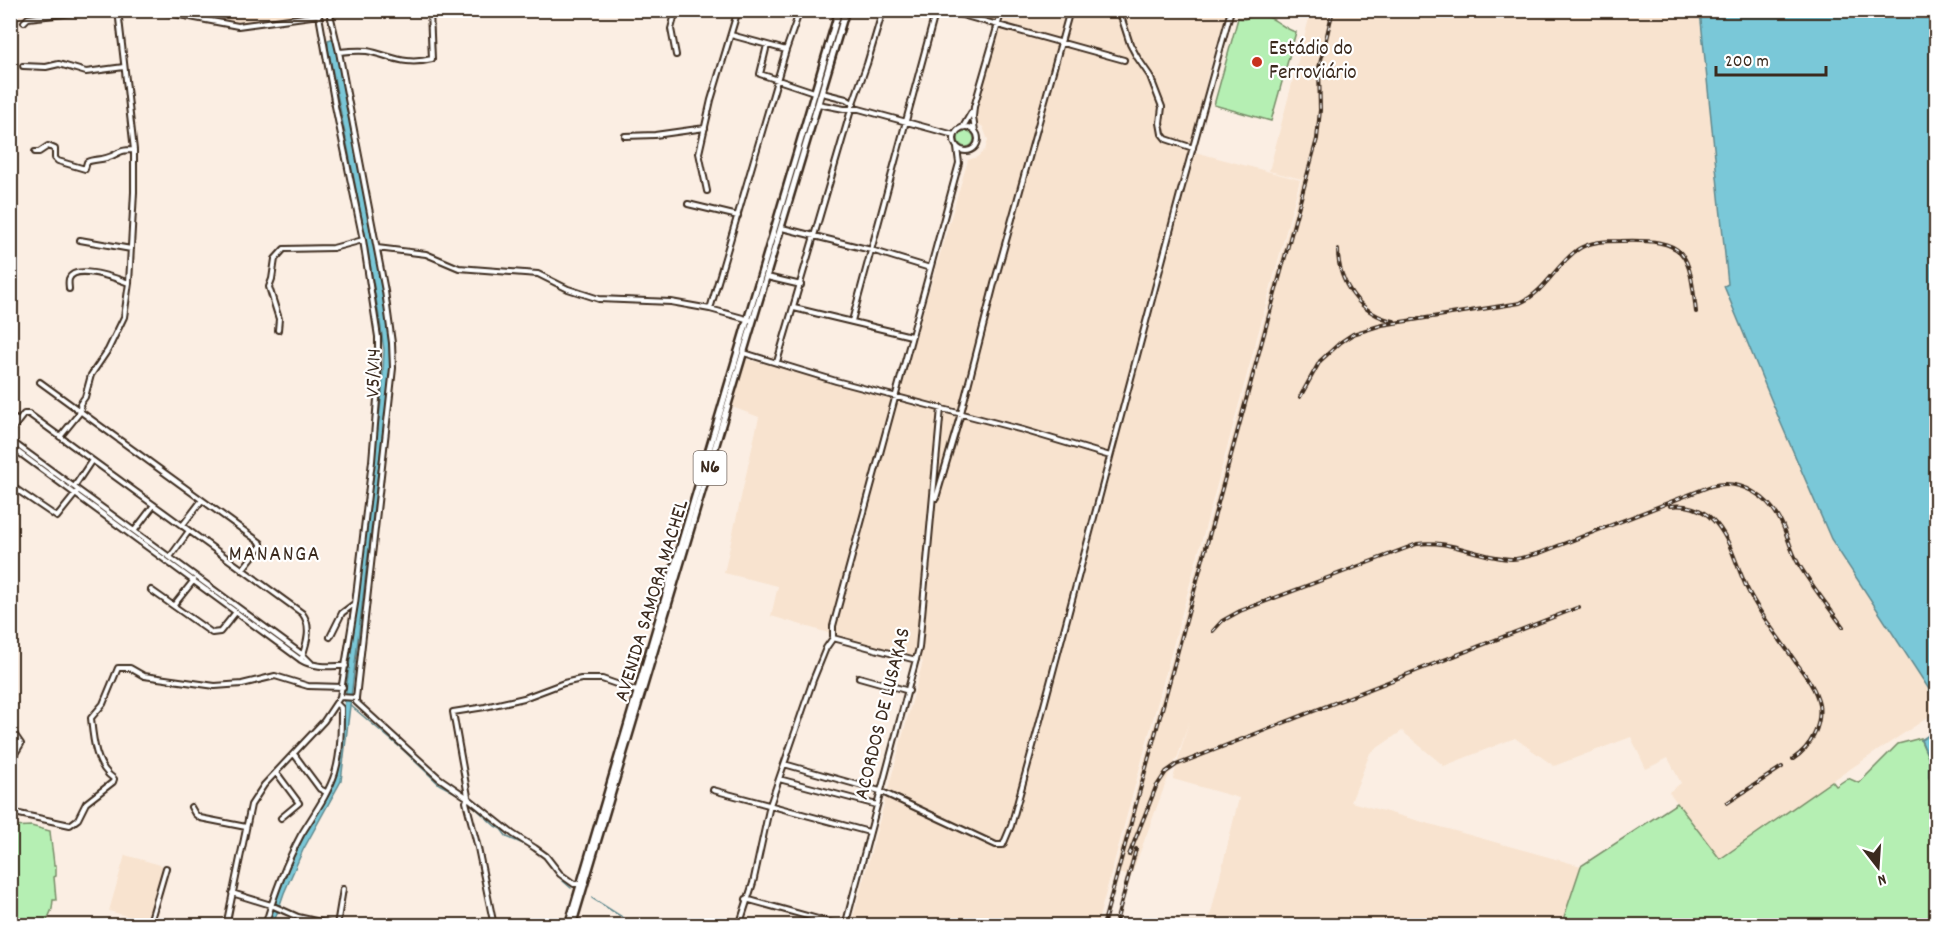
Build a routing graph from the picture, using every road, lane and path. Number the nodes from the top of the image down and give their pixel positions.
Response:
1 (109, 10) edge
2 (118, 10) edge
3 (153, 10) edge
4 (329, 10) edge
5 (676, 10) edge
6 (738, 10) edge
7 (800, 10) edge
8 (839, 10) edge
9 (846, 10) edge
10 (883, 10) edge
11 (936, 10) edge
12 (944, 10) edge
13 (1002, 10) edge
14 (1070, 10) edge
15 (1119, 10) edge
16 (1232, 10) edge
17 (430, 11) edge
18 (319, 13) edge
19 (24, 22) dead end
20 (998, 24) junction
21 (731, 35) junction
22 (1062, 41) junction
23 (767, 45) junction
24 (786, 50) junction
25 (339, 52) junction
26 (676, 55) dead end
27 (1124, 60) dead end
28 (23, 66) dead end
29 (124, 68) junction
30 (824, 73) junction
31 (778, 80) junction
32 (819, 93) junction
33 (853, 103) junction
34 (818, 104) junction
35 (974, 107) junction
36 (859, 109) junction
37 (851, 110) junction
38 (906, 121) junction
39 (705, 128) junction
40 (962, 128) junction
41 (975, 131) junction
42 (954, 135) junction
43 (625, 136) dead end
44 (957, 148) junction
45 (1193, 148) junction
46 (134, 150) junction
47 (969, 151) junction
48 (35, 152) dead end
49 (959, 163) junction
50 (707, 190) dead end
51 (688, 204) dead end
52 (738, 216) junction
53 (782, 228) junction
54 (815, 236) junction
55 (80, 240) dead end
56 (363, 240) junction
57 (377, 248) junction
58 (131, 249) junction
59 (871, 250) junction
60 (930, 268) junction
61 (767, 277) junction
62 (129, 284) junction
63 (801, 285) junction
64 (69, 289) dead end
65 (794, 308) junction
66 (710, 309) junction
67 (751, 320) junction
68 (852, 321) junction
69 (278, 330) dead end
70 (912, 336) junction
71 (744, 353) junction
72 (777, 362) junction
73 (40, 382) dead end
74 (895, 396) junction
75 (941, 408) junction
76 (81, 411) junction
77 (961, 413) junction
78 (10, 416) edge
79 (18, 421) junction
80 (10, 432) edge
81 (60, 436) junction
82 (10, 440) edge
83 (10, 446) edge
84 (1110, 456) junction
85 (92, 460) junction
86 (45, 468) junction
87 (10, 485) edge
88 (73, 488) junction
89 (77, 492) junction
90 (202, 500) junction
91 (154, 505) junction
92 (933, 507) junction
93 (103, 510) junction
94 (182, 526) junction
95 (135, 530) junction
96 (189, 531) junction
97 (168, 559) junction
98 (242, 570) junction
99 (195, 579) junction
100 (151, 590) dead end
101 (355, 604) junction
102 (174, 605) junction
103 (236, 612) junction
104 (330, 637) dead end
105 (833, 638) junction
106 (302, 658) junction
107 (916, 660) junction
108 (346, 666) junction
109 (859, 677) dead end
110 (343, 687) junction
111 (909, 691) junction
112 (640, 693) junction
113 (340, 697) junction
114 (356, 698) junction
115 (336, 704) junction
116 (10, 728) edge
117 (294, 754) junction
118 (10, 762) edge
119 (784, 764) junction
120 (276, 772) junction
121 (779, 779) junction
122 (713, 789) dead end
123 (880, 790) junction
124 (326, 792) junction
125 (467, 799) junction
126 (770, 805) junction
127 (877, 805) junction
128 (191, 807) dead end
129 (10, 812) edge
130 (281, 818) dead end
131 (246, 827) junction
132 (869, 832) junction
133 (166, 868) dead end
134 (580, 884) junction
135 (343, 889) dead end
136 (232, 893) junction
137 (746, 898) junction
138 (271, 905) junction
139 (311, 920) junction
140 (337, 925) edge
141 (740, 925) edge
142 (149, 926) edge
143 (226, 926) edge
144 (265, 926) edge
145 (310, 926) edge
146 (494, 926) edge
147 (570, 926) edge
148 (844, 926) edge

1 - 19 street
2 - 29 street
3 - 18 street
4 - 25 street, V5/V14
5 - 26 street
6 - 21 street
7 - 24 street
8 - 30 highway, AVENIDA SAMORA MACHEL / N6
9 - 30 highway, AVENIDA SAMORA MACHEL / N6
10 - 33 street
11 - 38 street
12 - 20 street
13 - 20 street
14 - 22 street
15 - 45 street
16 - 45 street
17 - 25 street
18 - 56 street
20 - 22 street
20 - 35 street
21 - 23 street
21 - 39 street
22 - 27 street
22 - 77 street
23 - 24 street
23 - 31 street
24 - 31 street
25 - 57 street, V5/V14
28 - 29 street
29 - 46 street
30 - 32 highway, AVENIDA SAMORA MACHEL / N6
31 - 32 street
31 - 52 street
32 - 33 street
32 - 34 highway, AVENIDA SAMORA MACHEL / N6
32 - 67 highway, AVENIDA SAMORA MACHEL / N6
33 - 36 street
33 - 37 street
34 - 37 street
34 - 53 highway, AVENIDA SAMORA MACHEL / N6
35 - 40 street
35 - 41 street
36 - 37 street
36 - 38 street
37 - 54 street
38 - 42 street
38 - 59 street
39 - 43 street
39 - 50 street
40 - 41 street
40 - 42 street
41 - 47 street
42 - 44 street
44 - 47 street
44 - 49 street
45 - 84 street
46 - 48 street
46 - 58 street
47 - 49 street
49 - 60 street
51 - 52 street
52 - 66 street
53 - 54 street
53 - 61 highway, AVENIDA SAMORA MACHEL / N6
54 - 59 street
54 - 63 street
55 - 58 street
56 - 69 street
56 - 101 street
57 - 66 street
57 - 114 street, V5/V14
58 - 62 street
59 - 60 street
59 - 68 street
60 - 70 street
61 - 63 street
61 - 67 highway, AVENIDA SAMORA MACHEL / N6
62 - 64 street
62 - 76 street
63 - 65 street
65 - 68 street
65 - 72 street
66 - 67 street
67 - 71 highway, AVENIDA SAMORA MACHEL / N6
67 - 112 highway, AVENIDA SAMORA MACHEL / N6
68 - 70 street
70 - 74 street
71 - 72 street
71 - 112 highway, AVENIDA SAMORA MACHEL / N6
72 - 74 street
73 - 76 street
74 - 75 street
74 - 105 street
75 - 77 street
75 - 92 street
76 - 81 street
76 - 90 street
77 - 84 street
77 - 92 street
78 - 79 street
79 - 80 street
79 - 81 street
81 - 85 street
82 - 86 street
83 - 86 street
84 - 123 street
85 - 88 street
85 - 91 street
86 - 88 street
87 - 89 street
88 - 89 street
89 - 93 street
90 - 94 street
90 - 98 street
91 - 94 street
91 - 95 street
92 - 107 street, ACORDOS DE LUSAKAS
93 - 95 street
93 - 97 street
94 - 96 street
95 - 97 street
96 - 97 street
96 - 98 street
97 - 99 street
98 - 106 street
99 - 102 street
99 - 103 street
99 - 106 street
100 - 102 street
101 - 104 street
101 - 108 street
102 - 103 street
103 - 106 street
105 - 107 street
105 - 119 street
106 - 108 street
107 - 111 street, ACORDOS DE LUSAKAS
108 - 110 street
109 - 111 street
110 - 113 street
110 - 129 street
111 - 123 street, ACORDOS DE LUSAKAS
112 - 125 street
112 - 134 highway, AVENIDA SAMORA MACHEL / N6
112 - 147 highway, AVENIDA SAMORA MACHEL / N6
113 - 114 street
113 - 115 street
114 - 125 street
115 - 117 street
115 - 124 street
116 - 118 street
117 - 120 street
117 - 124 street
119 - 121 street
119 - 123 street
120 - 130 street
120 - 131 street
121 - 126 street
121 - 127 street
122 - 126 street
123 - 127 street, ACORDOS DE LUSAKAS
124 - 138 street
125 - 134 street
125 - 146 street
126 - 132 street
126 - 137 street
127 - 132 street, ACORDOS DE LUSAKAS
128 - 131 street
131 - 136 street
132 - 148 street, ACORDOS DE LUSAKAS
133 - 142 street
134 - 147 highway, AVENIDA SAMORA MACHEL / N6
135 - 140 street
136 - 138 street
136 - 143 street
137 - 141 street
137 - 148 street
138 - 139 street
138 - 144 street
139 - 140 street
139 - 145 street

